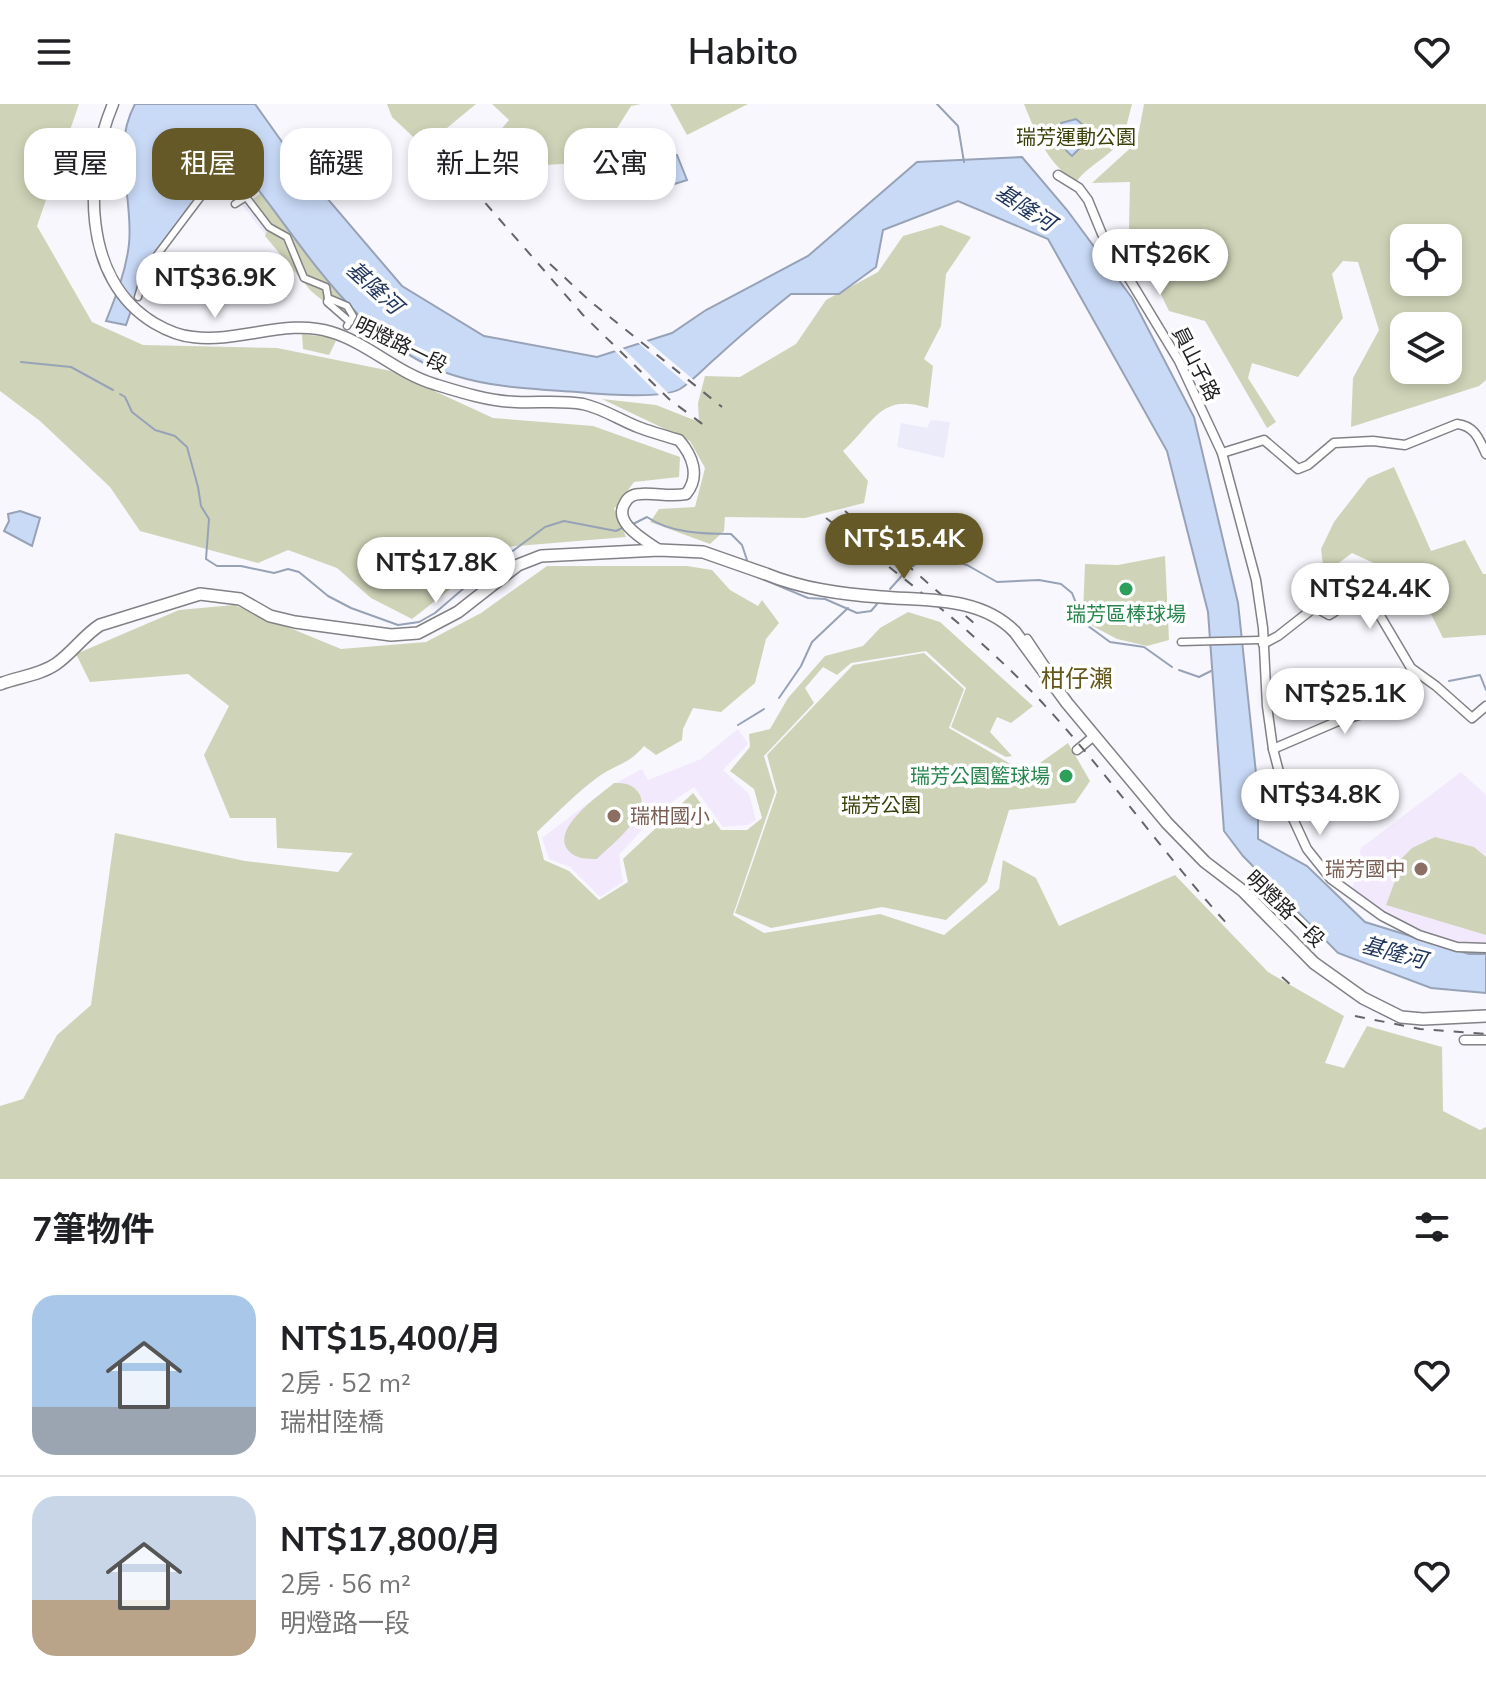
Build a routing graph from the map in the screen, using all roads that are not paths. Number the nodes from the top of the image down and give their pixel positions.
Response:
1 (113, 104) edge
2 (1058, 175) dead end
3 (198, 200) edge
4 (235, 204) dead end
5 (138, 297) dead end
6 (348, 324) dead end
7 (1222, 453) junction
8 (1486, 454) edge
9 (659, 550) junction
10 (1181, 642) dead end
11 (1261, 642) junction
12 (0, 684) edge
13 (1408, 700) dead end
14 (1067, 703) junction
15 (1486, 706) edge
16 (1094, 736) junction
17 (1273, 749) junction
18 (1077, 750) dead end
19 (1486, 948) edge
20 (1486, 1016) edge
21 (1464, 1040) dead end
22 (1486, 1040) edge

1 - 9 street, 明燈路一段
2 - 7 street, 員山子路
3 - 5 street
4 - 6 street
7 - 8 street
7 - 11 street, 員山子路
9 - 12 main road
9 - 14 main road, 明燈路一段, bridge
10 - 11 street
11 - 15 street
11 - 17 street, 員山子路
13 - 17 street
14 - 14 street
14 - 16 main road, 明燈路一段
16 - 18 street
16 - 20 main road, 明燈路一段
17 - 19 street, 員山子路
21 - 22 street

